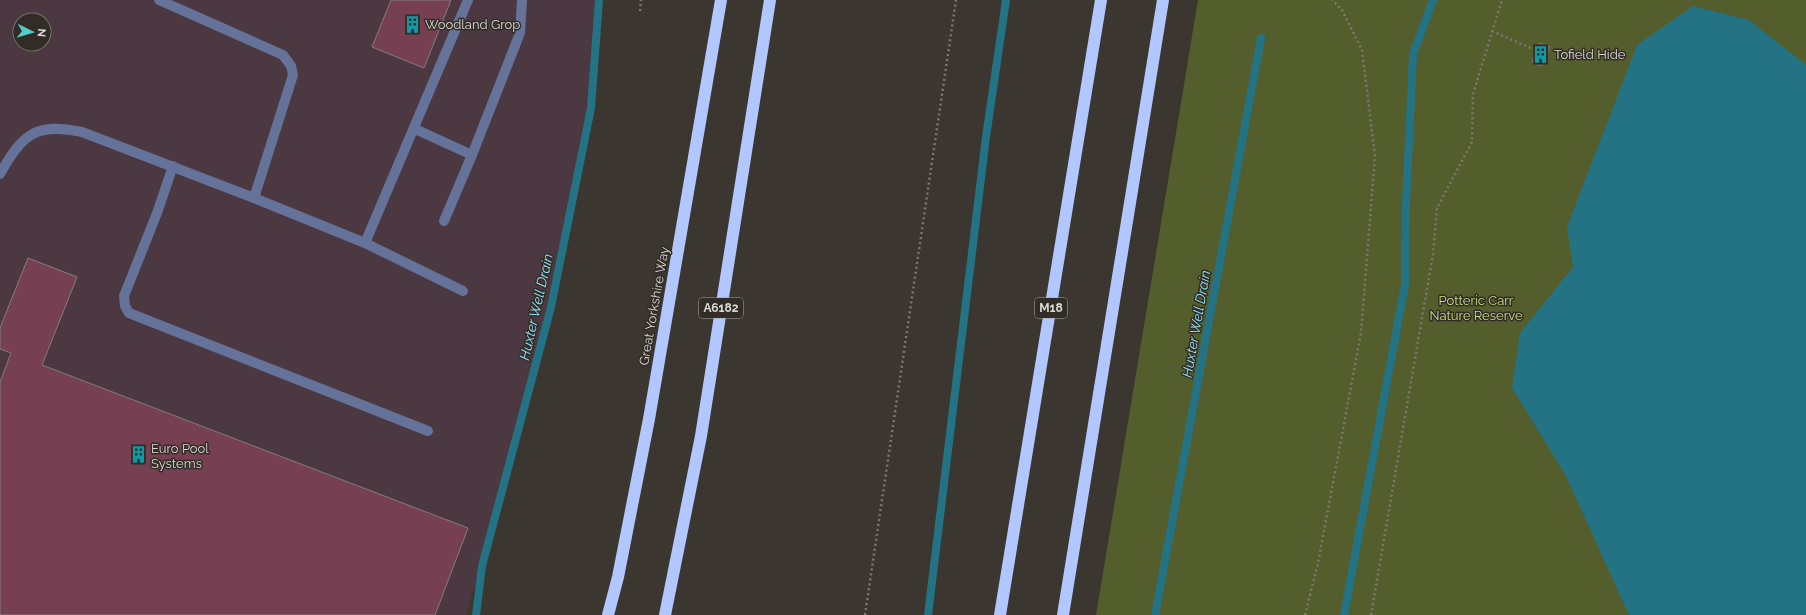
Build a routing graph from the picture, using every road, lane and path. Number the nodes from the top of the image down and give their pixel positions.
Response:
1 (159, 0) edge
2 (468, 0) edge
3 (522, 0) edge
4 (641, 0) edge
5 (721, 0) edge
6 (770, 0) edge
7 (956, 0) edge
8 (1101, 0) edge
9 (1163, 0) edge
10 (1332, 0) edge
11 (1502, 0) edge
12 (640, 11) dead end
13 (1492, 31) junction
14 (1533, 49) dead end
15 (414, 129) junction
16 (472, 156) junction
17 (173, 166) junction
18 (0, 174) edge
19 (254, 198) junction
20 (444, 221) dead end
21 (365, 243) junction
22 (463, 291) dead end
23 (428, 431) dead end
24 (618, 577) junction
25 (599, 615) edge
26 (608, 615) edge
27 (665, 615) edge
28 (865, 615) edge
29 (1000, 615) edge
30 (1063, 615) edge
31 (1305, 615) edge
32 (1370, 615) edge

1 - 19 lane
2 - 15 lane
3 - 16 lane
4 - 12 path
5 - 24 highway, Great Yorkshire Way
6 - 27 highway, A6182
7 - 28 path
8 - 29 highway, M18
9 - 30 highway
10 - 31 path
11 - 13 path
13 - 14 path
13 - 32 path
15 - 16 lane
15 - 21 lane
16 - 20 lane
17 - 18 lane
17 - 19 lane
17 - 23 lane
19 - 21 lane
21 - 22 lane
24 - 25 highway
24 - 26 highway, Great Yorkshire Way

